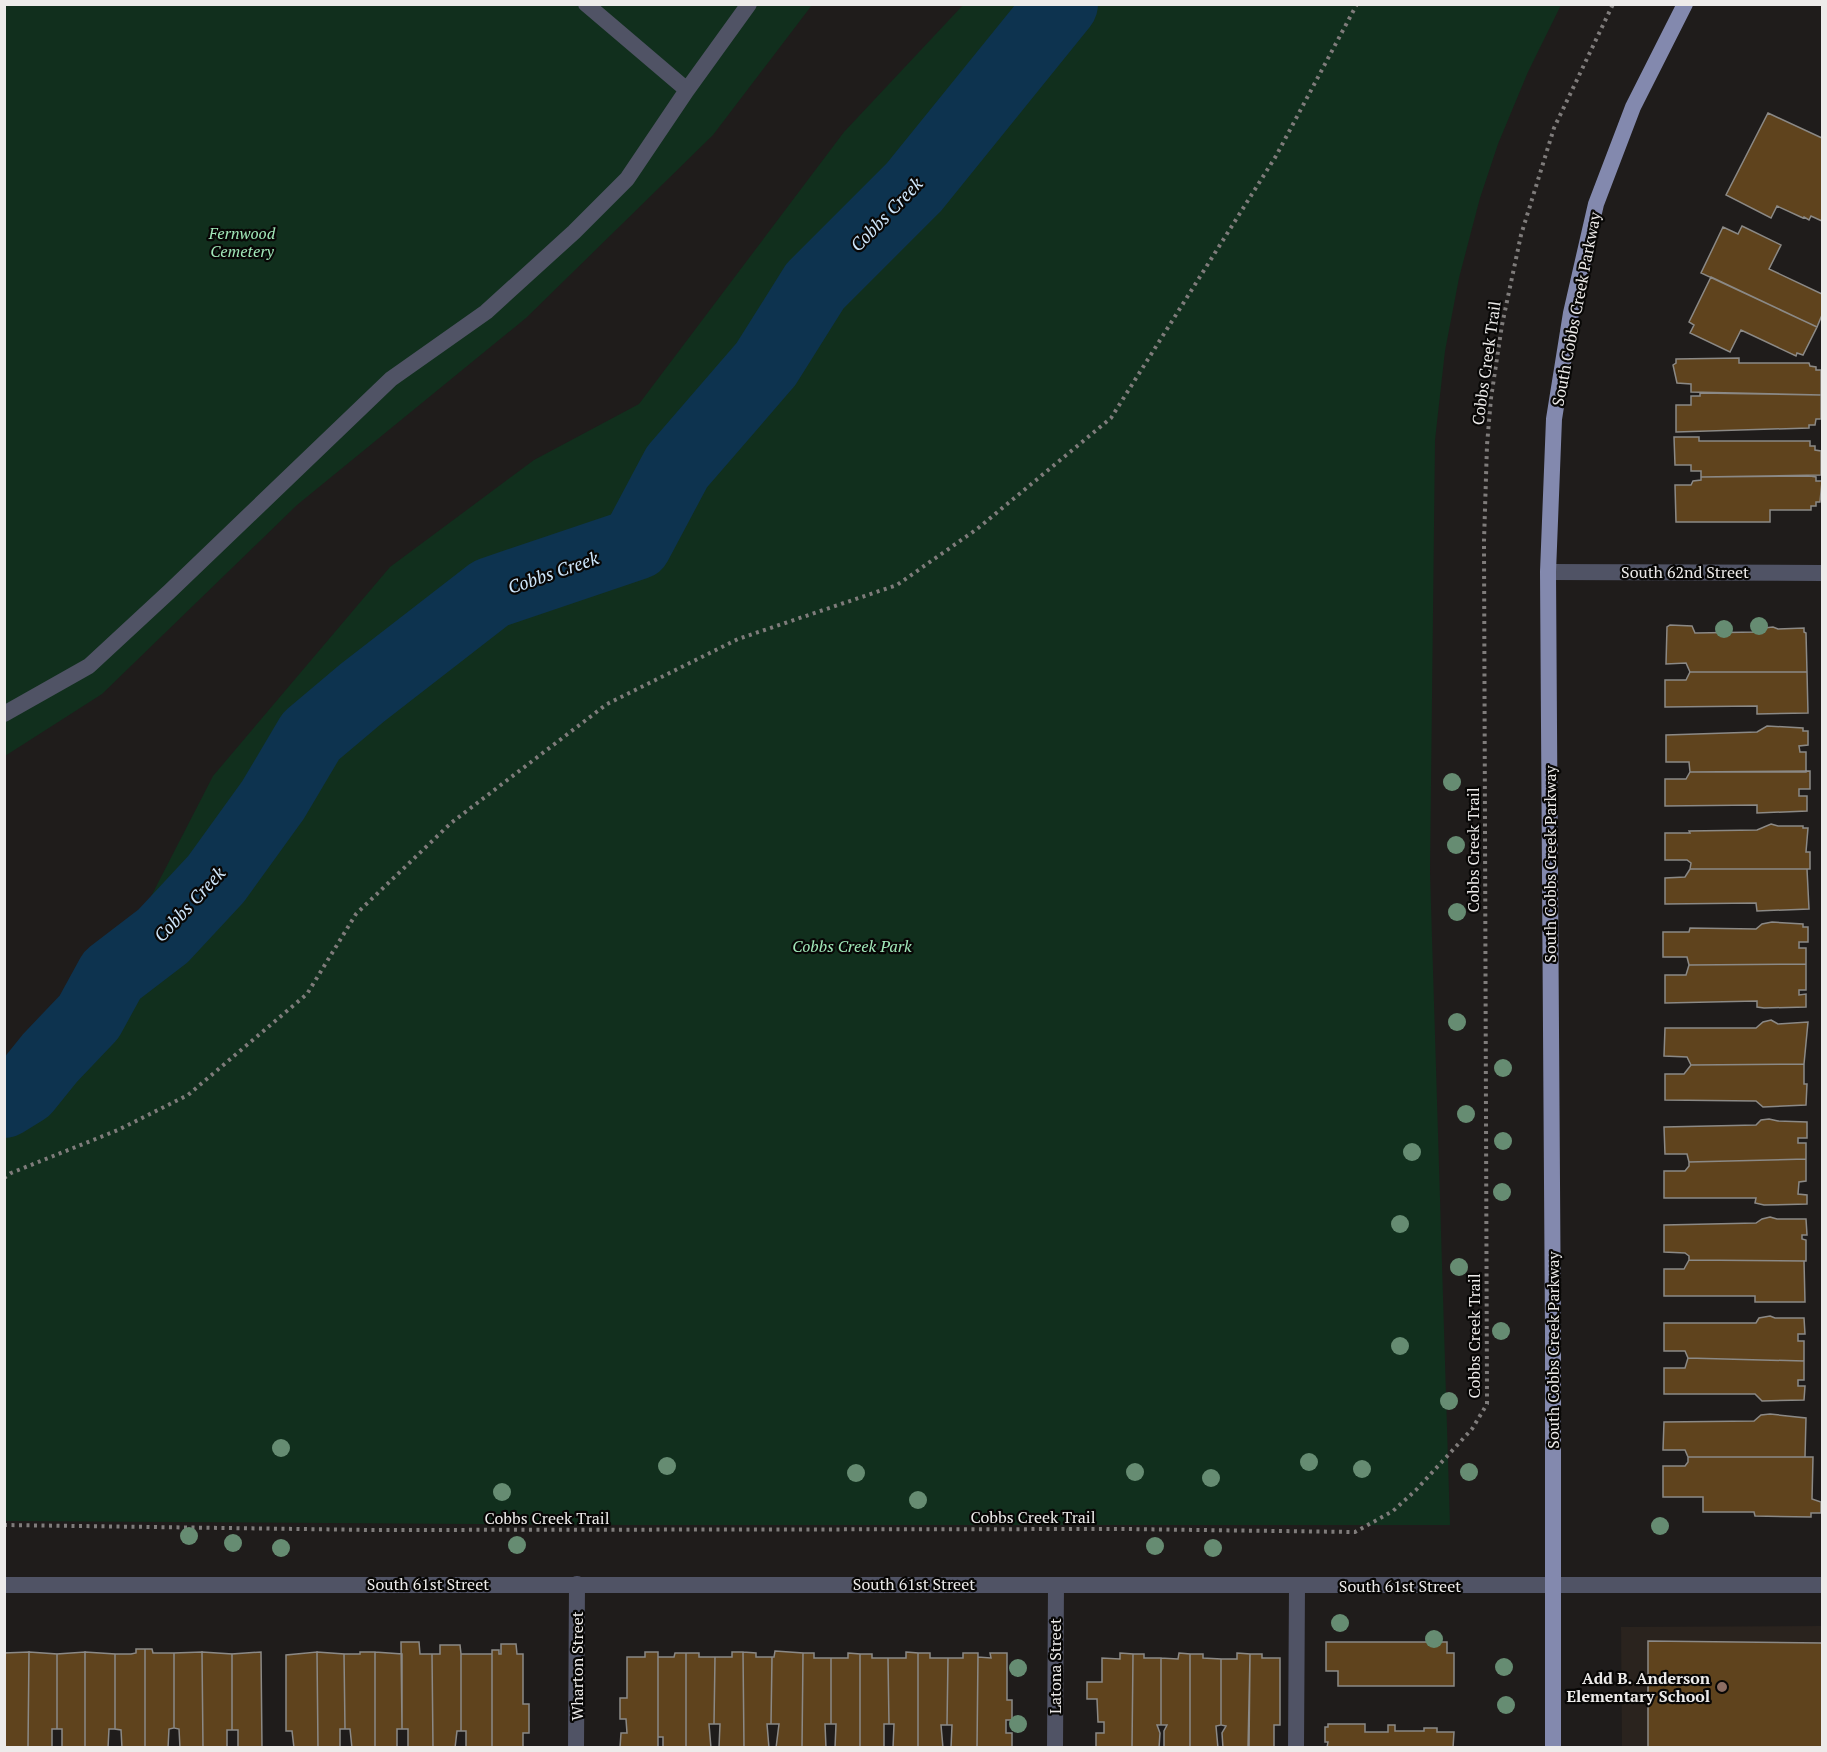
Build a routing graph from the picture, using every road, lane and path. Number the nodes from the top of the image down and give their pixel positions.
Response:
1 (586, 4) edge
2 (749, 4) edge
3 (1357, 4) edge
4 (1613, 4) edge
5 (1685, 4) edge
6 (687, 90) junction
7 (1548, 572) junction
8 (1822, 573) edge
9 (4, 714) edge
10 (4, 1178) edge
11 (4, 1525) edge
12 (577, 1584) junction
13 (1056, 1584) junction
14 (4, 1585) edge
15 (1822, 1585) edge
16 (1297, 1586) junction
17 (1554, 1587) junction
18 (576, 1748) edge
19 (1055, 1748) edge
20 (1296, 1748) edge
21 (1553, 1748) edge

1 - 6 street
2 - 6 street
3 - 10 path
4 - 11 path, Cobbs Creek Trail
5 - 7 main road, South Cobbs Creek Parkway
6 - 9 street
7 - 8 street, South 62nd Street
7 - 17 main road, South Cobbs Creek Parkway
12 - 13 street, South 61st Street
12 - 14 street, South 61st Street
12 - 18 street, Wharton Street
13 - 16 street, South 61st Street
13 - 19 street, Latona Street
15 - 17 street, South 61st Street
16 - 17 street, South 61st Street
16 - 20 street
17 - 21 main road, South Cobbs Creek Parkway

